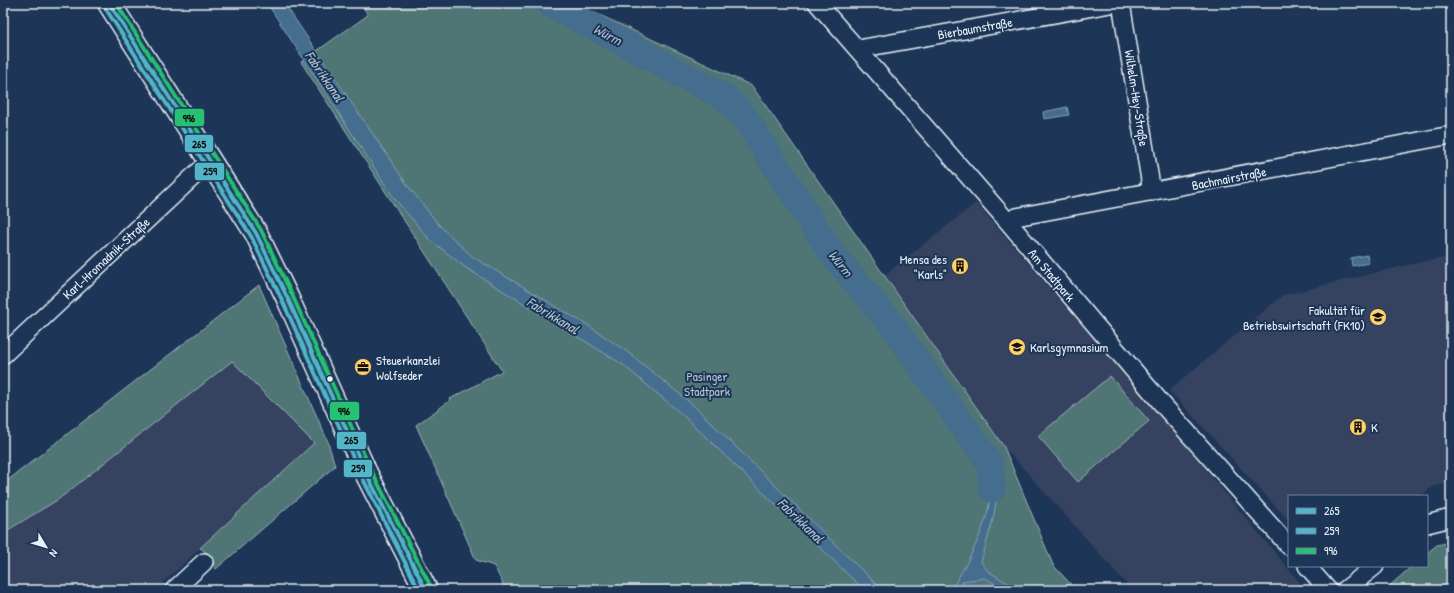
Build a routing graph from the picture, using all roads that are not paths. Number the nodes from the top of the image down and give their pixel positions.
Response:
1 (109, 3) edge
2 (817, 3) edge
3 (1116, 3) edge
4 (1121, 3) edge
5 (858, 49) junction
6 (1451, 135) edge
7 (211, 163) junction
8 (1152, 192) junction
9 (1009, 223) junction
10 (3, 355) edge
11 (1451, 518) edge
12 (1428, 524) edge
13 (1288, 545) edge
14 (204, 562) dead end
15 (1308, 567) edge
16 (1374, 567) edge
17 (174, 590) edge
18 (426, 590) edge
19 (1328, 590) edge
20 (1345, 590) edge

1 - 7 main road
2 - 5 street, Am Stadtpark
3 - 5 street, Bierbaumstraße
4 - 8 street, Wilhelm-Hey-Straße
5 - 9 street, Am Stadtpark
6 - 8 street, Bachmairstraße
7 - 10 street, Karl-Hromadnik-Straße
7 - 18 main road
8 - 9 street, Bachmairstraße
9 - 13 street, Am Stadtpark
11 - 12 street
14 - 17 street
15 - 19 street
16 - 20 street

